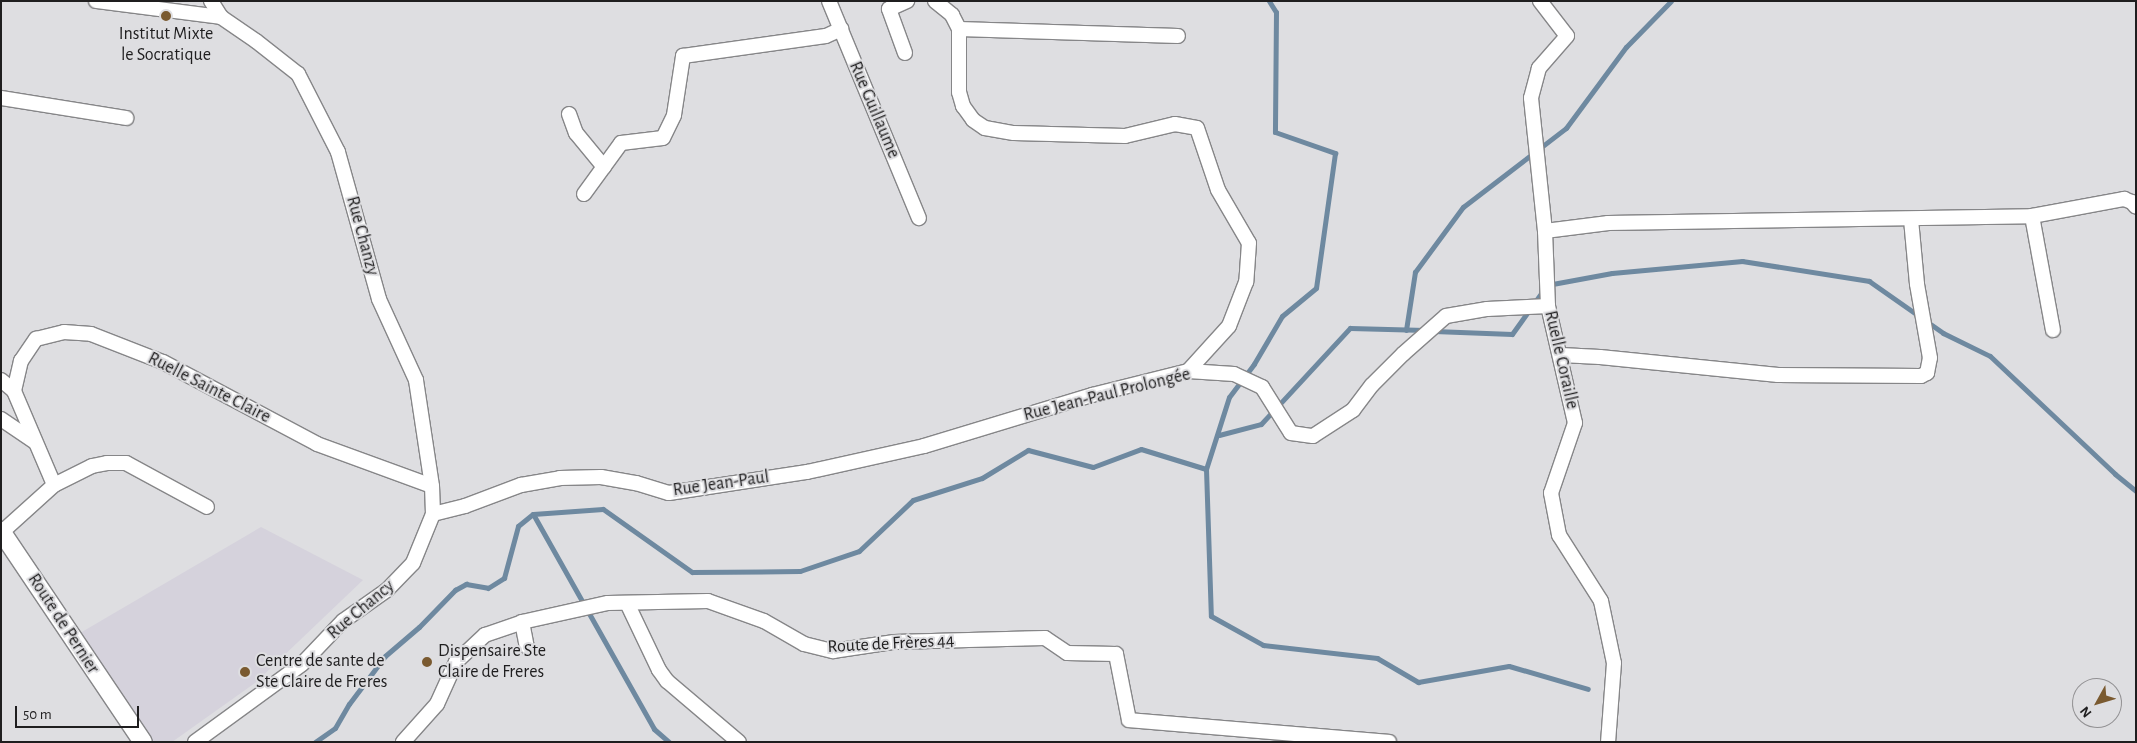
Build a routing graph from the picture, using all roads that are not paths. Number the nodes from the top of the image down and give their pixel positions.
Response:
1 (96, 1) edge
2 (210, 1) edge
3 (829, 1) edge
4 (907, 1) edge
5 (935, 1) edge
6 (1540, 1) edge
7 (221, 17) junction
8 (841, 29) junction
9 (960, 29) junction
10 (1178, 36) dead end
11 (905, 53) dead end
12 (1, 98) edge
13 (569, 114) dead end
14 (126, 118) dead end
15 (604, 167) junction
16 (584, 194) dead end
17 (2136, 207) edge
18 (2032, 216) junction
19 (919, 218) dead end
20 (1911, 219) junction
21 (1545, 230) junction
22 (1548, 306) junction
23 (2053, 330) dead end
24 (1561, 355) junction
25 (1188, 371) junction
26 (1, 380) edge
27 (14, 391) junction
28 (1, 419) edge
29 (35, 442) junction
30 (807, 472) joint
31 (54, 486) junction
32 (432, 486) junction
33 (208, 507) dead end
34 (432, 514) junction
35 (2, 532) edge
36 (627, 603) junction
37 (522, 622) junction
38 (527, 647) dead end
39 (143, 742) edge
40 (195, 742) edge
41 (403, 742) edge
42 (739, 742) edge
43 (1389, 742) edge
44 (1608, 742) edge

1 - 7 street
2 - 7 street, Rue Chanzy
3 - 8 street, Rue Guillaume
4 - 11 street
5 - 9 street
6 - 21 street, Ruelle Coraille
7 - 32 street, Rue Chanzy
8 - 15 street
8 - 19 street, Rue Guillaume
9 - 10 street
9 - 25 street
12 - 14 street
13 - 15 street
15 - 16 street
17 - 18 street
18 - 20 street
18 - 23 street
20 - 21 street
20 - 24 street
21 - 22 street, Ruelle Coraille
22 - 24 street, Ruelle Coraille
22 - 25 street, Rue Jean-Paul Prolongée
24 - 44 street, Ruelle Coraille
25 - 30 street, Rue Jean-Paul Prolongée
26 - 27 street
27 - 29 street
27 - 32 street, Ruelle Sainte Claire
28 - 29 street
29 - 31 street
30 - 34 street, Rue Jean-Paul
31 - 33 street
31 - 35 street
32 - 34 street, Rue Chanzy
34 - 40 street, Rue Chancy
35 - 39 street, Route de Pernier
36 - 37 street, Route de Frères 44
36 - 42 street
36 - 43 street, Route de Frères 44
37 - 38 street
37 - 41 street, Route de Frères 44

